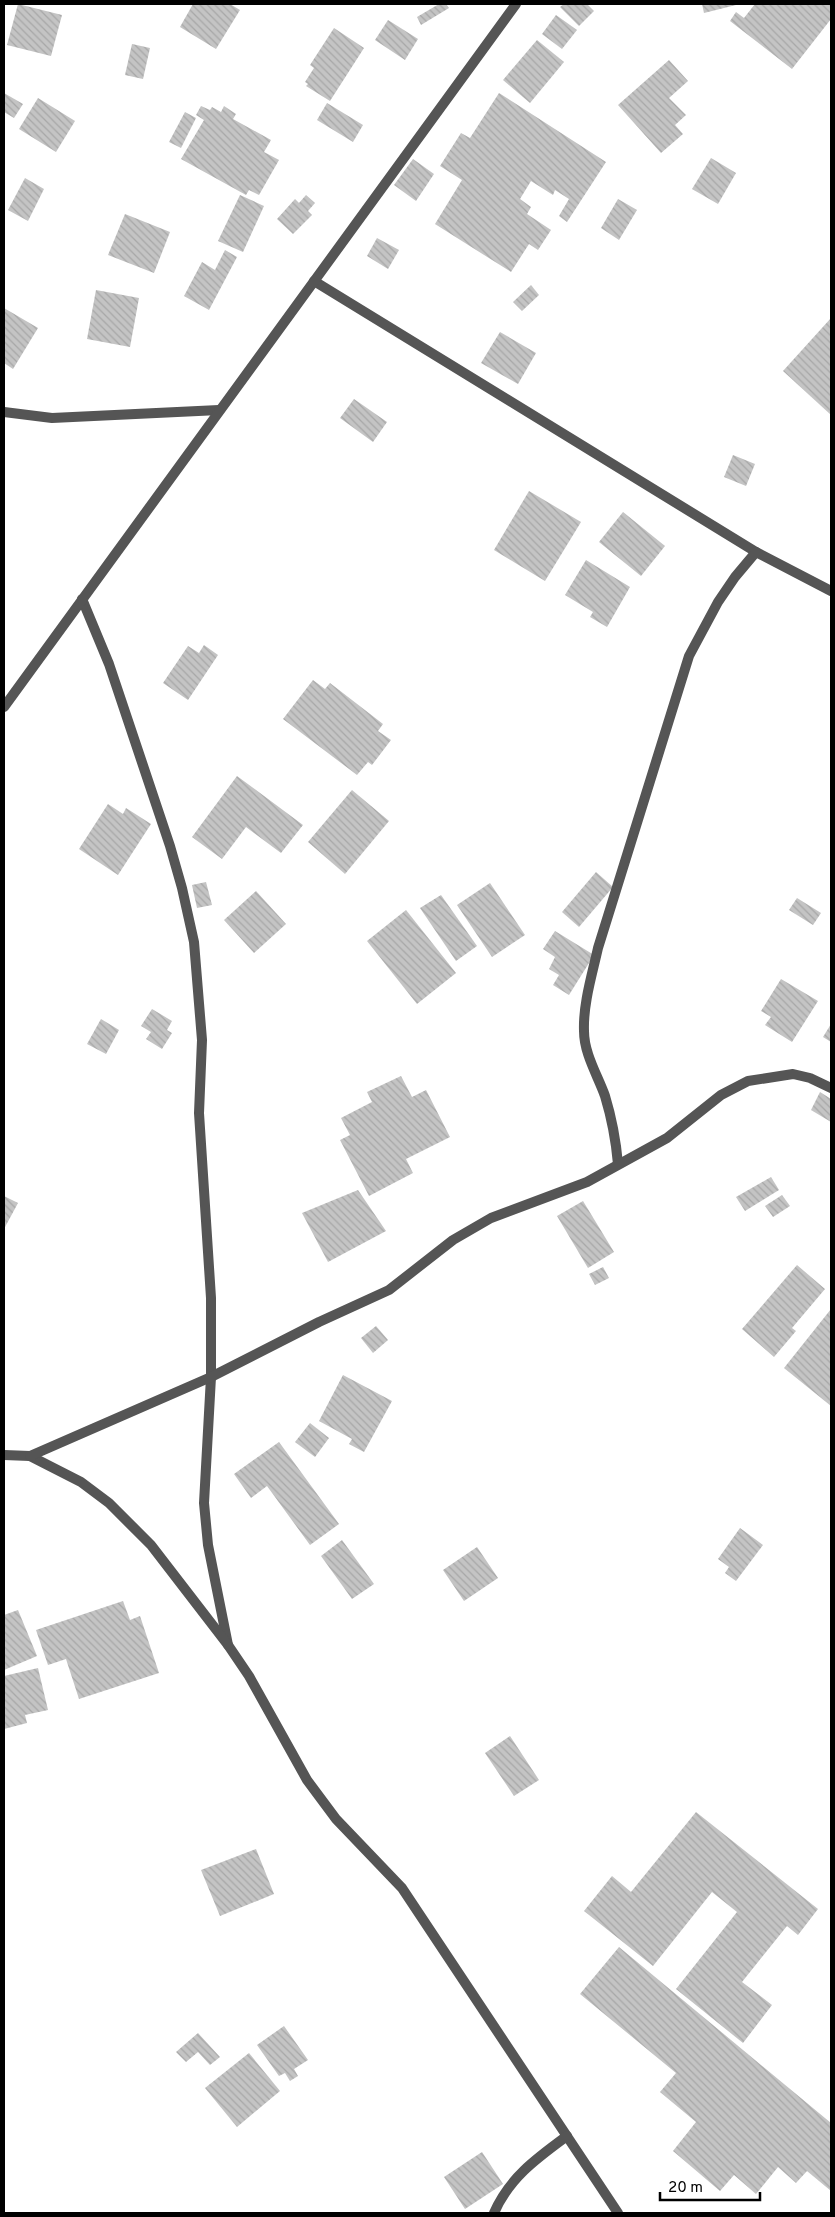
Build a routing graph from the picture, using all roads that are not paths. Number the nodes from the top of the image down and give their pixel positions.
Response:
1 (516, 4) edge
2 (314, 281) junction
3 (219, 410) junction
4 (4, 412) edge
5 (756, 552) junction
6 (831, 591) edge
7 (82, 599) junction
8 (4, 708) edge
9 (831, 1088) edge
10 (618, 1164) junction
11 (211, 1377) junction
12 (4, 1455) edge
13 (30, 1456) junction
14 (228, 1645) junction
15 (567, 2136) junction
16 (494, 2213) edge
17 (618, 2213) edge

1 - 2 street
2 - 3 street
2 - 5 street
3 - 4 street
3 - 7 street
5 - 6 street
5 - 10 street
7 - 8 street
7 - 11 street
9 - 10 street
10 - 11 street
11 - 13 street
11 - 14 street
12 - 13 street
13 - 14 street
14 - 15 street
15 - 16 street
15 - 17 street

